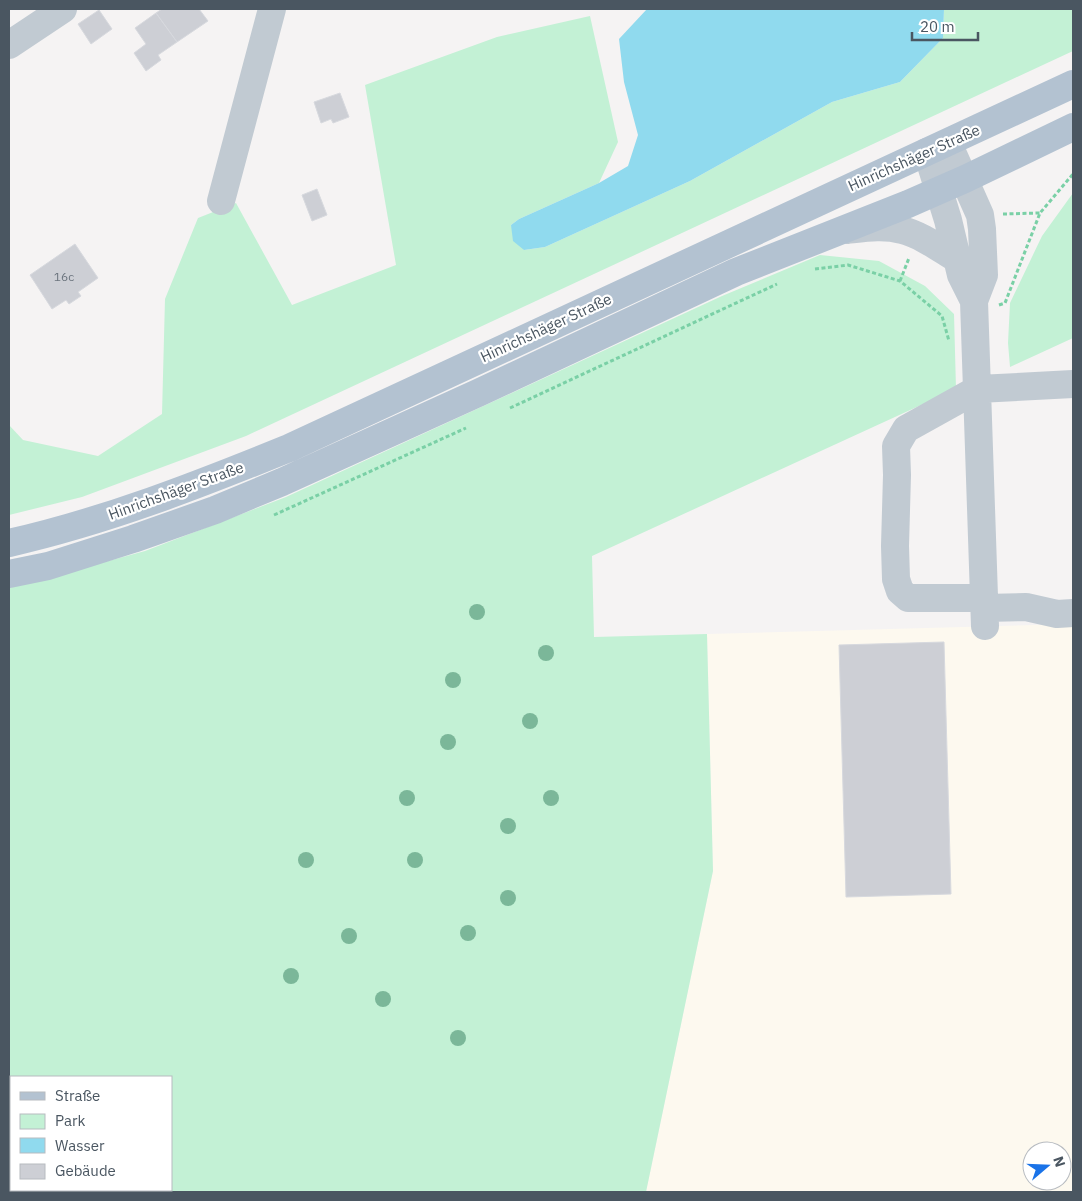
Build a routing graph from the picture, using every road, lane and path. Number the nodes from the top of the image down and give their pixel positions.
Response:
1 (63, 9) edge
2 (272, 9) edge
3 (9, 45) edge
4 (1073, 84) edge
5 (1073, 127) edge
6 (937, 148) junction
7 (1073, 174) edge
8 (965, 178) junction
9 (938, 191) junction
10 (221, 202) dead end
11 (1040, 213) junction
12 (980, 215) junction
13 (846, 230) junction
14 (957, 259) junction
15 (810, 269) dead end
16 (974, 307) junction
17 (976, 356) junction
18 (1073, 384) edge
19 (978, 389) junction
20 (9, 543) edge
21 (9, 574) edge
22 (984, 610) junction
23 (1073, 614) edge

1 - 3 street
2 - 10 street
4 - 6 main road, Hinrichshäger Straße
5 - 8 main road, Hinrichshäger Straße
6 - 8 street
6 - 9 street
6 - 20 main road, Hinrichshäger Straße
7 - 11 path
8 - 9 main road, Hinrichshäger Straße
8 - 12 street
9 - 13 main road, Hinrichshäger Straße
9 - 14 street
11 - 12 path
11 - 16 path
12 - 16 street
13 - 14 street
13 - 21 main road, Hinrichshäger Straße
14 - 16 street
15 - 17 path
16 - 17 street
17 - 19 street
18 - 19 street
19 - 22 street
19 - 22 street
22 - 23 street

